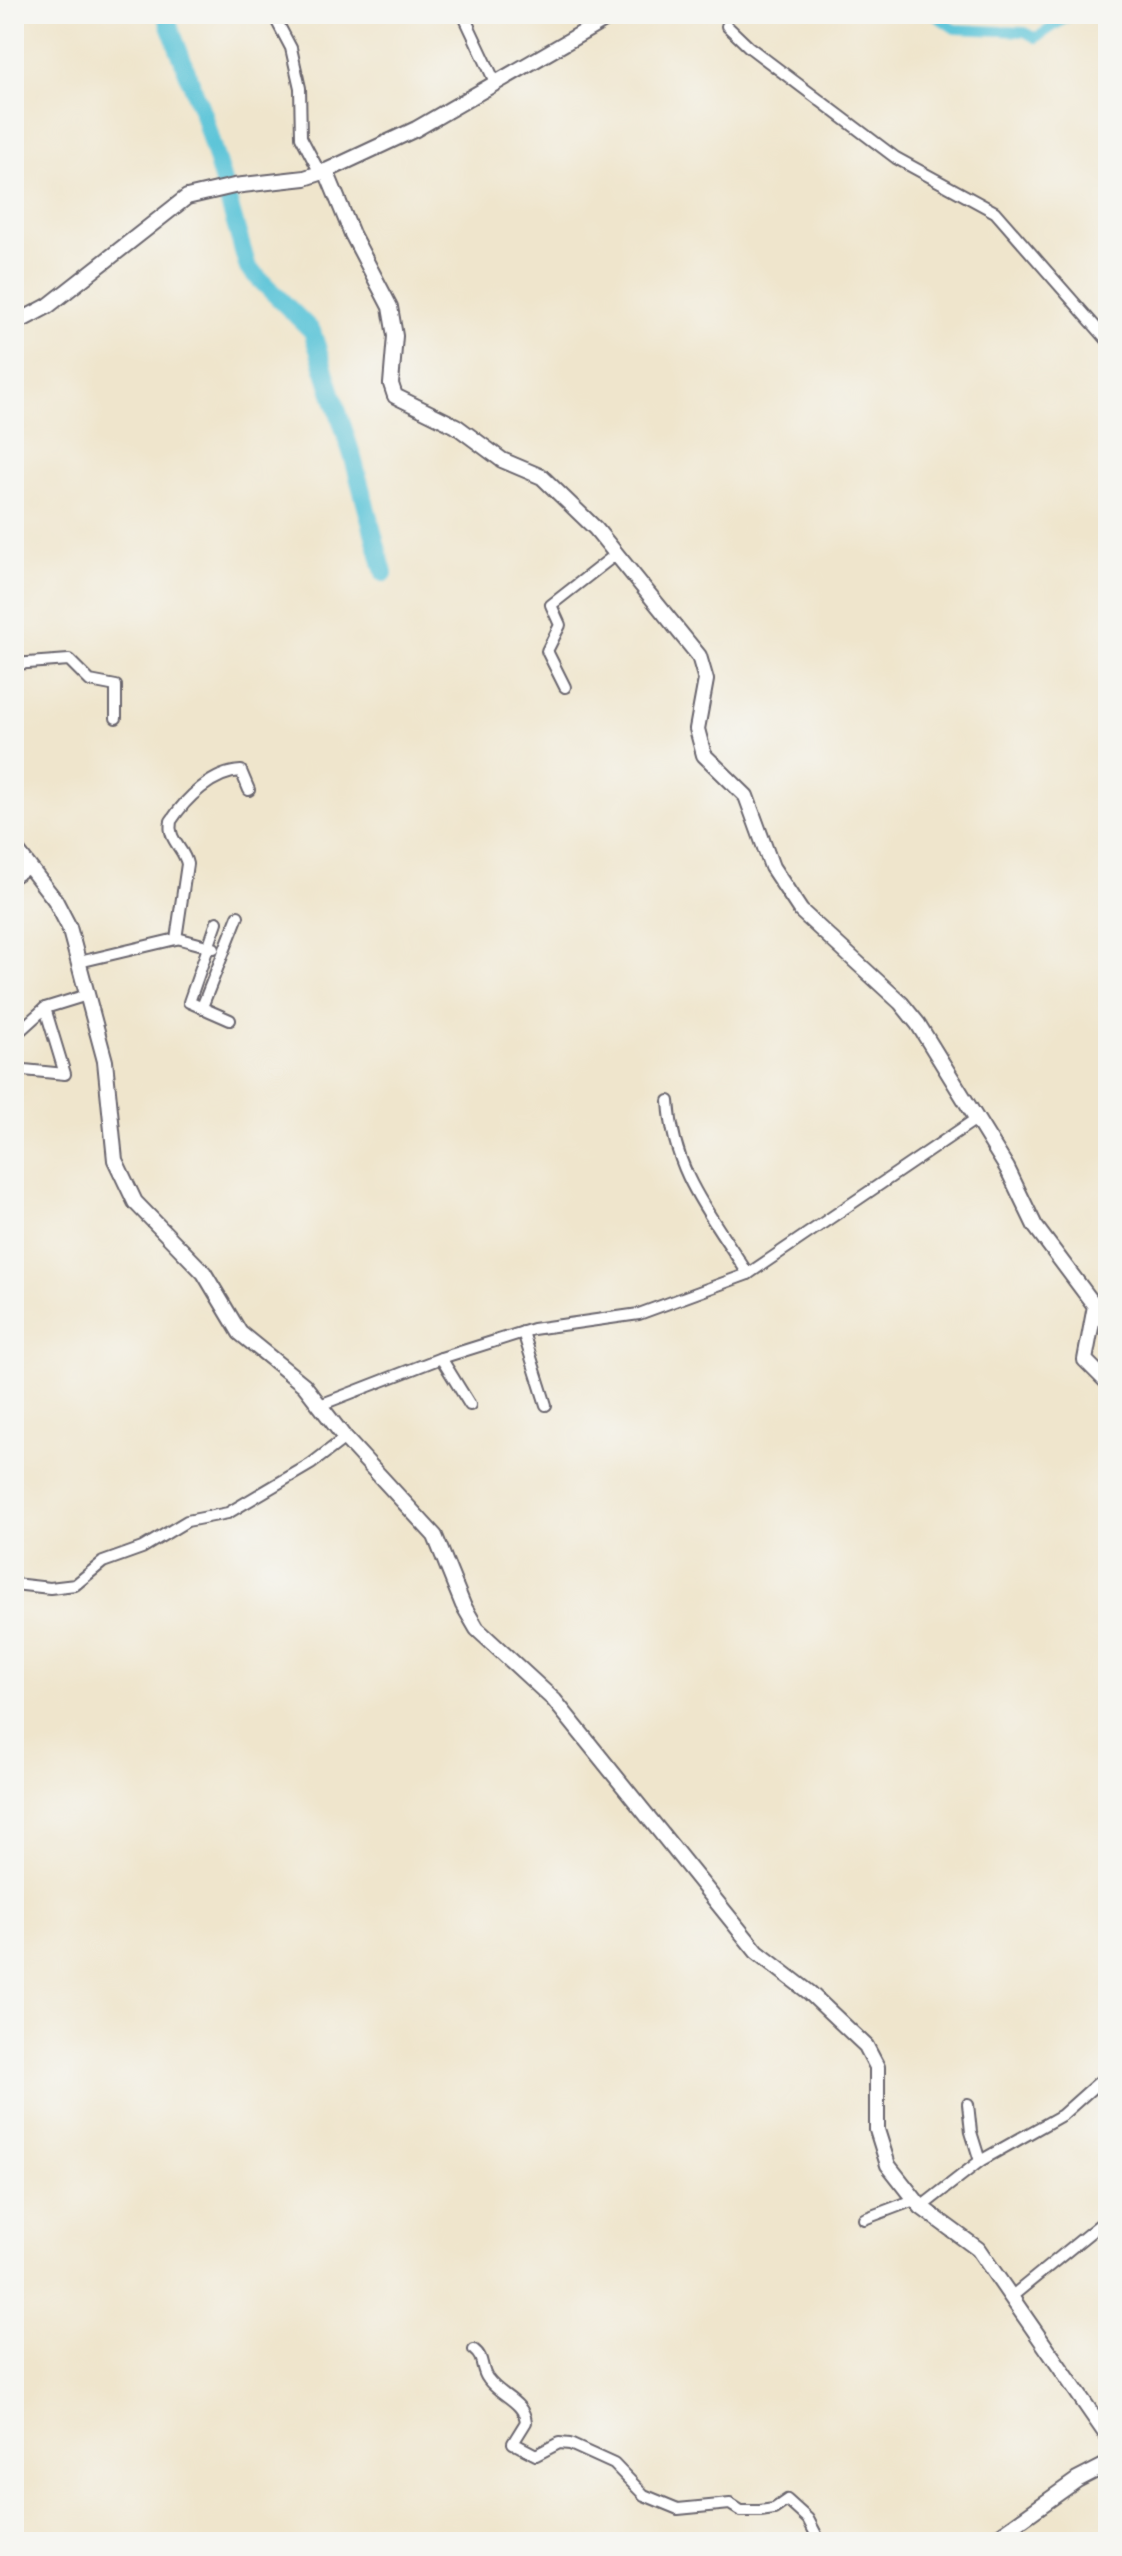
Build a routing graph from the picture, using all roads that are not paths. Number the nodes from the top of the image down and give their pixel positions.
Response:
1 (273, 14) edge
2 (463, 14) edge
3 (615, 14) edge
4 (727, 26) dead end
5 (496, 84) junction
6 (323, 172) junction
7 (14, 324) edge
8 (1108, 341) edge
9 (615, 555) junction
10 (14, 664) edge
11 (565, 687) dead end
12 (116, 718) dead end
13 (249, 790) dead end
14 (14, 847) edge
15 (30, 867) junction
16 (14, 877) edge
17 (238, 916) dead end
18 (217, 922) dead end
19 (177, 938) junction
20 (210, 947) junction
21 (224, 950) junction
22 (79, 962) junction
23 (87, 995) junction
24 (202, 1007) junction
25 (45, 1008) junction
26 (230, 1020) dead end
27 (14, 1036) edge
28 (14, 1069) edge
29 (669, 1101) dead end
30 (976, 1119) junction
31 (748, 1274) junction
32 (523, 1332) junction
33 (441, 1358) junction
34 (1108, 1383) edge
35 (320, 1405) junction
36 (470, 1405) dead end
37 (546, 1405) dead end
38 (345, 1438) junction
39 (14, 1584) edge
40 (1108, 2074) edge
41 (968, 2104) dead end
42 (980, 2161) junction
43 (918, 2204) junction
44 (1108, 2218) edge
45 (864, 2219) dead end
46 (1011, 2297) junction
47 (474, 2350) dead end
48 (1108, 2437) edge
49 (1108, 2464) edge
50 (820, 2542) edge
51 (990, 2542) edge

1 - 6 street
2 - 5 street
3 - 5 street
4 - 8 street
5 - 6 street
6 - 7 street
6 - 9 street
9 - 11 street
9 - 30 street
10 - 12 street
13 - 19 street
14 - 15 street
15 - 16 street
15 - 22 street
17 - 21 street
18 - 20 street
19 - 20 street
19 - 22 street
20 - 21 street
20 - 24 street
21 - 24 street
22 - 23 street
23 - 25 street
23 - 35 street
24 - 26 street
25 - 27 street
25 - 28 street
29 - 31 street
30 - 31 street
30 - 34 street
31 - 32 street
32 - 33 street
32 - 37 street
33 - 35 street
33 - 36 street
35 - 38 street
38 - 39 street
38 - 43 street
40 - 42 street
41 - 42 street
42 - 43 street
43 - 45 street
43 - 46 street
44 - 46 street
46 - 48 street
47 - 50 street
49 - 51 street

